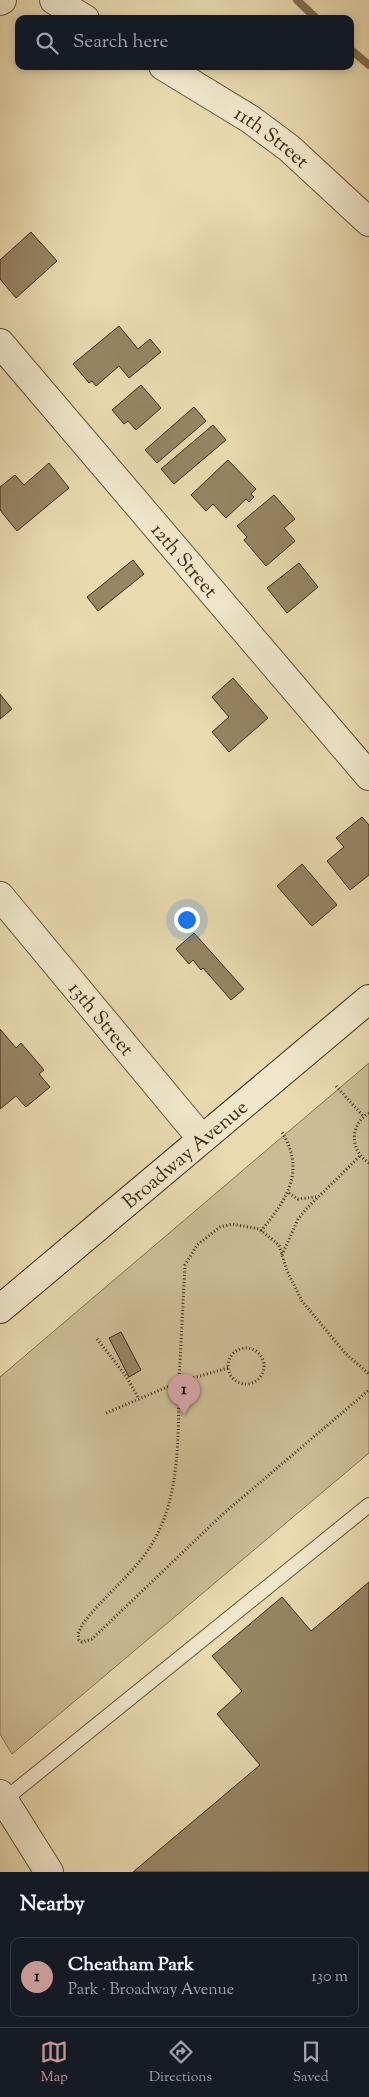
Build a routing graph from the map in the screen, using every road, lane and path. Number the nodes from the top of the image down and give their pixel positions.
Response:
1 (54, 0) edge
2 (78, 15) edge
3 (169, 70) edge
4 (369, 222) edge
5 (0, 343) edge
6 (369, 776) edge
7 (0, 896) edge
8 (369, 999) edge
9 (336, 1086) dead end
10 (369, 1113) edge
11 (364, 1116) junction
12 (282, 1132) dead end
13 (202, 1139) junction
14 (360, 1156) junction
15 (369, 1163) edge
16 (289, 1193) junction
17 (318, 1196) junction
18 (261, 1231) junction
19 (282, 1255) junction
20 (0, 1309) edge
21 (97, 1339) dead end
22 (228, 1368) junction
23 (369, 1374) edge
24 (179, 1382) junction
25 (369, 1390) edge
26 (138, 1399) junction
27 (106, 1413) dead end
28 (369, 1504) edge
29 (2, 1797) edge
30 (49, 1872) edge

1 - 2 street
3 - 4 street, 11th Street
5 - 6 street, 12th Street
7 - 13 street, 13th Street
8 - 13 street, Broadway Avenue
9 - 11 path
10 - 11 path
11 - 14 path
12 - 16 path
13 - 20 street, Broadway Avenue
14 - 15 path
14 - 17 path
16 - 17 path
16 - 18 path
17 - 19 path
18 - 19 path
18 - 24 path
19 - 23 path
21 - 26 path
22 - 22 path
22 - 24 path
24 - 25 path
24 - 26 path
26 - 27 path
28 - 29 lane
29 - 30 street

